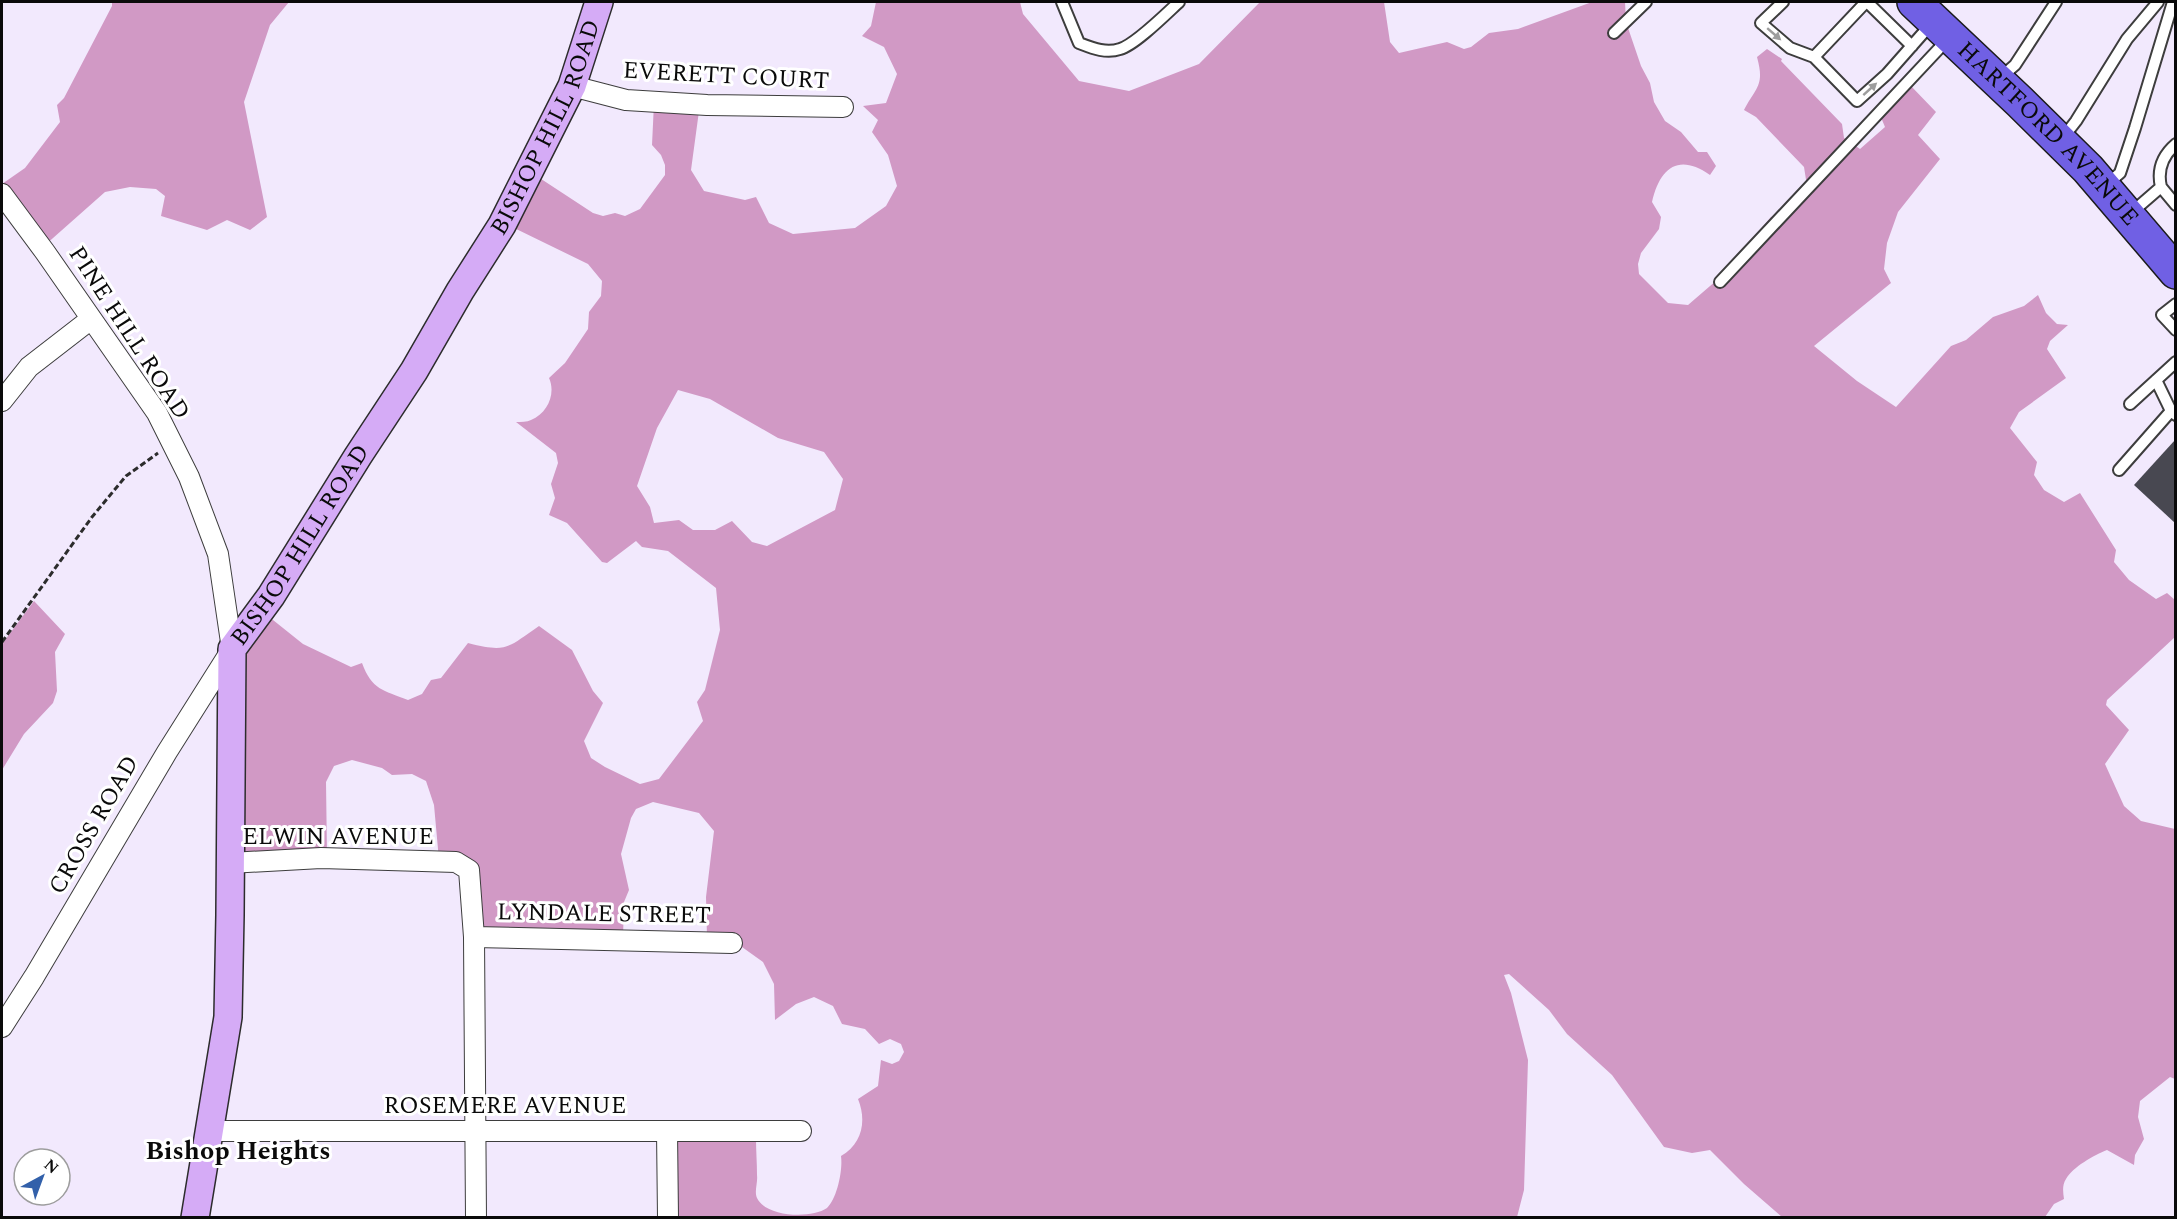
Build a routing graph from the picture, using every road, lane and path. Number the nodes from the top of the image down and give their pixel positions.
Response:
1 (599, 2) edge
2 (1062, 2) edge
3 (1179, 2) edge
4 (1646, 2) edge
5 (1783, 2) edge
6 (2056, 2) edge
7 (2158, 2) edge
8 (2173, 2) edge
9 (1862, 3) edge
10 (1933, 20) edge
11 (1614, 33) dead end
12 (1912, 46) junction
13 (1814, 57) junction
14 (1997, 80) junction
15 (572, 86) junction
16 (843, 107) dead end
17 (2060, 141) junction
18 (2175, 144) edge
19 (2103, 187) junction
20 (2161, 187) junction
21 (2, 194) edge
22 (2174, 202) edge
23 (2128, 215) junction
24 (2175, 272) edge
25 (1720, 282) dead end
26 (2175, 304) edge
27 (91, 319) junction
28 (2175, 330) edge
29 (2175, 362) edge
30 (2156, 380) junction
31 (2, 401) edge
32 (2130, 404) dead end
33 (2173, 413) edge
34 (171, 444) junction
35 (2119, 470) dead end
36 (2, 642) edge
37 (232, 649) junction
38 (230, 863) junction
39 (474, 937) junction
40 (732, 943) dead end
41 (2, 1027) edge
42 (209, 1131) junction
43 (474, 1131) junction
44 (667, 1131) junction
45 (801, 1131) dead end
46 (195, 1218) edge
47 (476, 1218) edge
48 (668, 1218) edge

1 - 15 street, BISHOP HILL ROAD
2 - 3 lane
4 - 11 lane
5 -> 13 lane
6 - 14 lane
7 - 17 lane
8 - 19 lane
9 - 12 lane
9 - 13 lane
10 - 12 lane
10 - 14 highway, HARTFORD AVENUE
10 - 25 lane
13 -> 12 lane
14 - 17 highway, HARTFORD AVENUE
15 - 16 street, EVERETT COURT
15 - 37 street, BISHOP HILL ROAD
17 - 19 highway, HARTFORD AVENUE
18 - 20 lane
19 - 23 highway, HARTFORD AVENUE
20 - 22 lane
20 - 23 lane
21 - 27 street, PINE HILL ROAD
23 - 24 highway, HARTFORD AVENUE
26 - 28 lane
27 - 31 street
27 - 34 street, PINE HILL ROAD
29 - 30 lane
30 - 32 lane
30 - 33 lane
33 - 35 lane
34 - 36 path
34 - 37 street, PINE HILL ROAD
37 - 38 street, BISHOP HILL ROAD
37 - 41 street, CROSS ROAD
38 - 39 street, ELWIN AVENUE
38 - 42 street, BISHOP HILL ROAD
39 - 40 street, LYNDALE STREET
39 - 43 street
42 - 43 street, ROSEMERE AVENUE
42 - 46 street, BISHOP HILL ROAD
43 - 44 street, ROSEMERE AVENUE
43 - 47 street
44 - 45 street, ROSEMERE AVENUE
44 - 48 street

